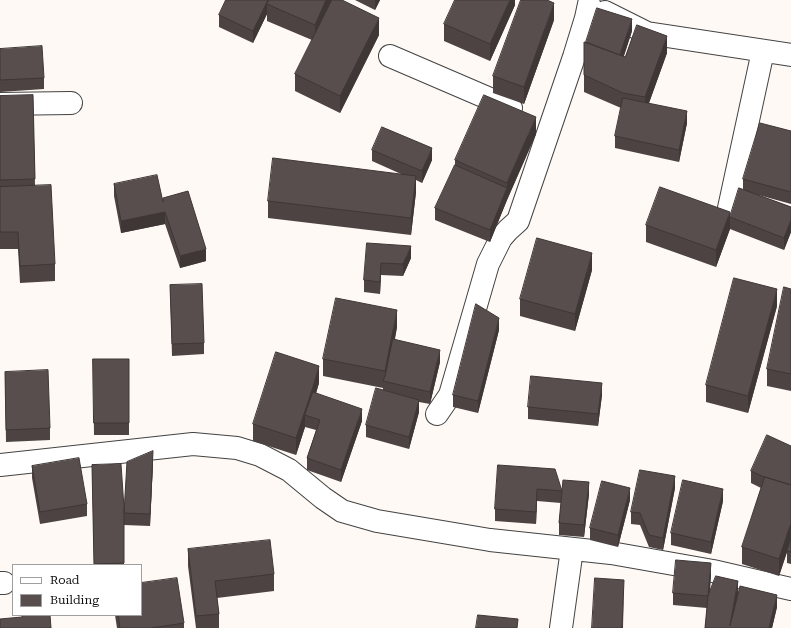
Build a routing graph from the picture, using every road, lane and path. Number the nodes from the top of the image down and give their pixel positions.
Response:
1 (585, 2) edge
2 (763, 51) junction
3 (791, 55) edge
4 (390, 56) dead end
5 (71, 102) dead end
6 (0, 104) edge
7 (539, 119) junction
8 (729, 208) dead end
9 (437, 414) dead end
10 (0, 465) edge
11 (572, 549) junction
12 (791, 589) edge
13 (561, 628) edge

1 - 2 street
1 - 7 street
2 - 3 street
2 - 8 street
4 - 7 street
5 - 6 street
7 - 9 street
10 - 11 street
11 - 12 street
11 - 13 street

